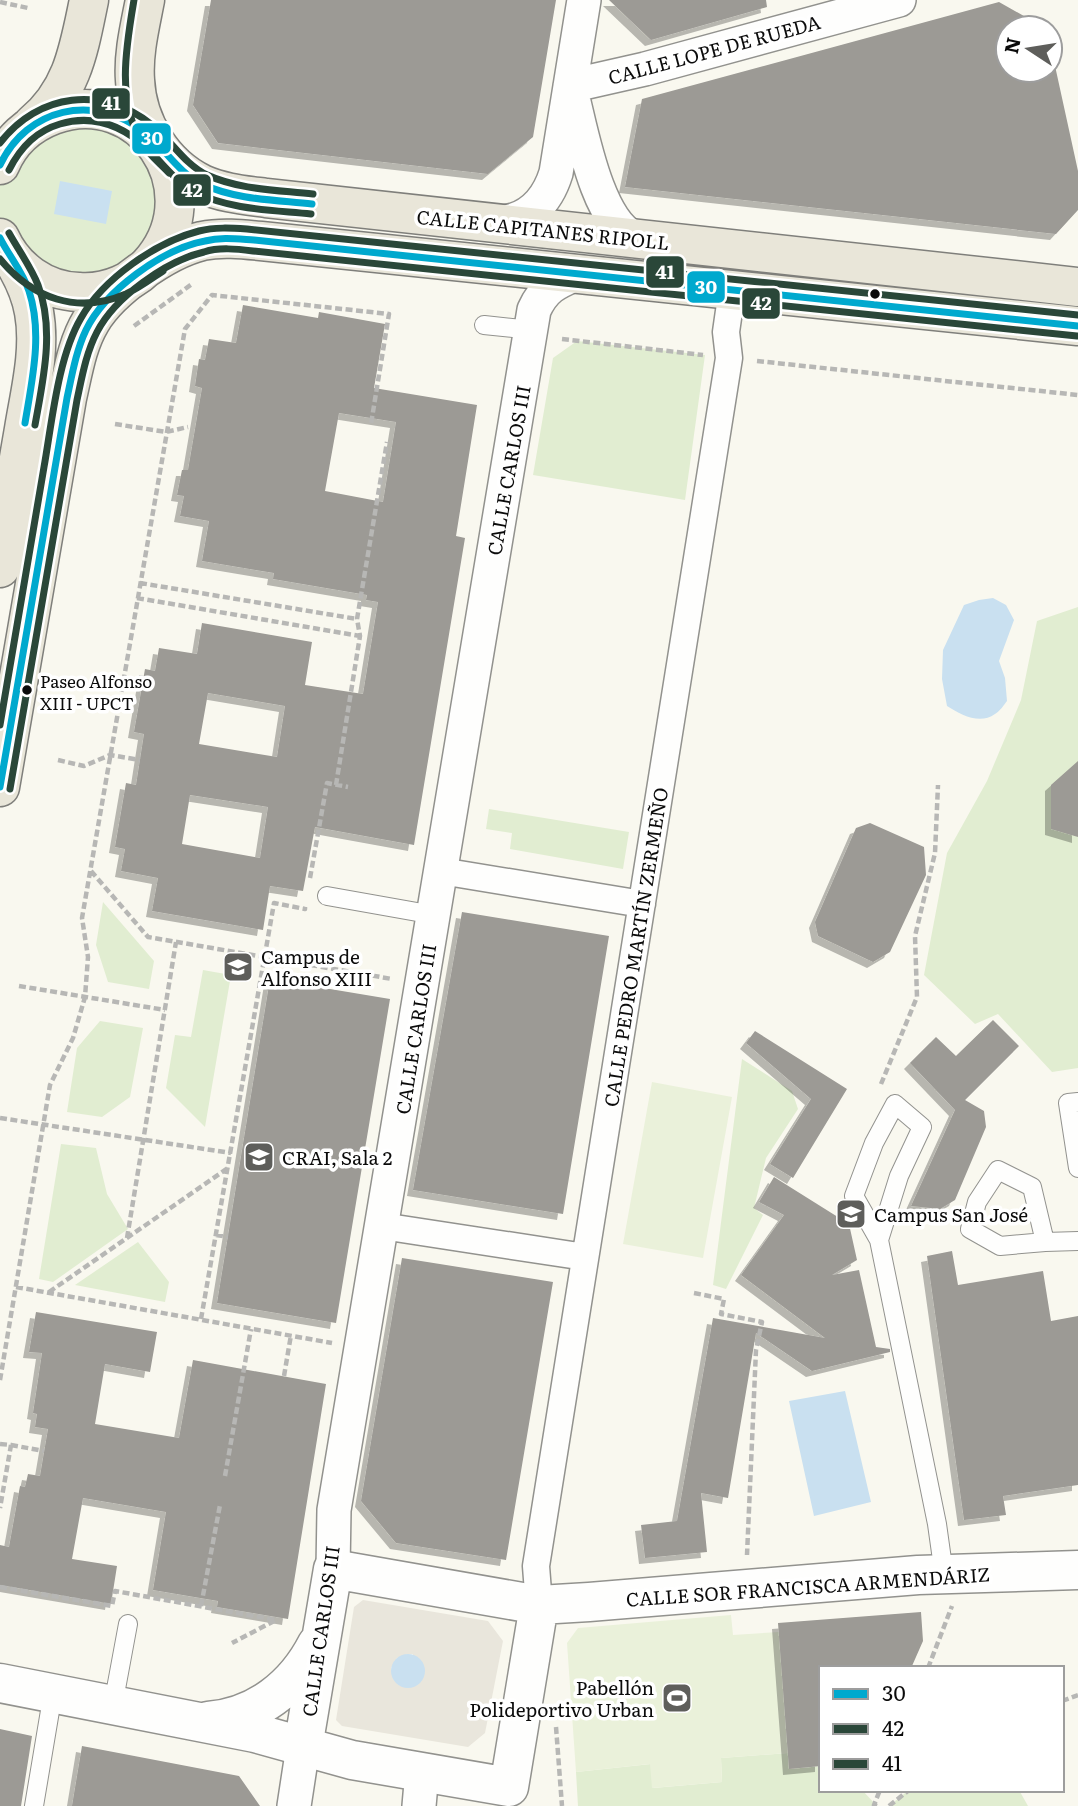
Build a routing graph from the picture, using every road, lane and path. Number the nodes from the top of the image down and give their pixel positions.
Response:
1 (89, 0) edge
2 (145, 0) edge
3 (584, 0) edge
4 (899, 0) edge
5 (0, 2) edge
6 (28, 8) dead end
7 (570, 86) junction
8 (15, 133) edge
9 (152, 140) junction
10 (0, 165) edge
11 (495, 223) junction
12 (635, 239) junction
13 (4, 247) edge
14 (576, 274) junction
15 (134, 278) junction
16 (198, 280) dead end
17 (1078, 287) edge
18 (732, 290) junction
19 (484, 325) dead end
20 (1078, 326) edge
21 (125, 332) dead end
22 (541, 334) junction
23 (729, 358) junction
24 (1078, 395) edge
25 (115, 424) dead end
26 (371, 424) dead end
27 (188, 427) dead end
28 (166, 432) junction
29 (387, 442) dead end
30 (0, 568) edge
31 (140, 583) junction
32 (137, 598) junction
33 (357, 620) junction
34 (360, 636) junction
35 (110, 755) junction
36 (58, 760) dead end
37 (140, 760) dead end
38 (336, 785) junction
39 (938, 785) dead end
40 (0, 787) edge
41 (348, 787) dead end
42 (90, 871) junction
43 (441, 871) junction
44 (310, 882) dead end
45 (307, 895) dead end
46 (327, 897) dead end
47 (642, 904) junction
48 (434, 915) junction
49 (176, 942) junction
50 (264, 958) junction
51 (399, 980) dead end
52 (19, 986) dead end
53 (85, 998) junction
54 (165, 1010) junction
55 (253, 1021) junction
56 (263, 1023) dead end
57 (1073, 1102) edge
58 (895, 1104) junction
59 (0, 1118) edge
60 (44, 1124) junction
61 (144, 1139) junction
62 (230, 1153) junction
63 (228, 1168) junction
64 (1078, 1168) edge
65 (382, 1226) junction
66 (216, 1235) junction
67 (228, 1237) dead end
68 (127, 1238) junction
69 (879, 1240) junction
70 (1078, 1241) edge
71 (1045, 1242) junction
72 (585, 1257) junction
73 (16, 1287) junction
74 (48, 1293) junction
75 (694, 1293) dead end
76 (201, 1319) junction
77 (251, 1328) junction
78 (291, 1335) junction
79 (340, 1345) dead end
80 (284, 1376) dead end
81 (0, 1380) edge
82 (0, 1444) edge
83 (11, 1446) junction
84 (44, 1451) dead end
85 (225, 1476) dead end
86 (220, 1505) dead end
87 (0, 1508) edge
88 (748, 1563) dead end
89 (332, 1569) junction
90 (1078, 1570) edge
91 (0, 1587) edge
92 (948, 1590) junction
93 (539, 1605) junction
94 (201, 1606) junction
95 (128, 1624) dead end
96 (323, 1628) junction
97 (232, 1643) dead end
98 (929, 1666) edge
99 (0, 1683) edge
100 (53, 1693) junction
101 (113, 1705) junction
102 (185, 1720) junction
103 (303, 1747) junction
104 (420, 1789) edge
105 (906, 1792) edge
106 (517, 1796) edge
107 (34, 1806) edge
108 (294, 1806) edge
109 (889, 1806) edge

1 - 8 main road
2 - 9 main road
3 - 7 street
4 - 7 street, CALLE LOPE DE RUEDA
5 - 6 path
7 - 11 street
7 - 12 street
8 - 9 main road
8 - 10 main road
9 - 11 main road, CALLE CAPITANES RIPOLL
9 - 15 main road
11 - 12 main road, CALLE CAPITANES RIPOLL
12 - 17 main road, CALLE CAPITANES RIPOLL
13 - 15 main road
13 - 30 main road
14 - 15 main road
14 - 18 main road
14 - 22 street, CALLE CARLOS III
15 - 40 main road
16 - 21 path
18 - 20 main road
18 - 23 street, CALLE PEDRO MARTÍN ZERMEÑO
19 - 22 lane
22 - 23 path
22 - 43 street, CALLE CARLOS III
23 - 24 path
23 - 47 street, CALLE PEDRO MARTÍN ZERMEÑO
25 - 28 path
26 - 28 path
27 - 28 path
28 - 31 path
29 - 33 path
31 - 32 path
31 - 33 path
32 - 34 path
32 - 35 path
33 - 34 path
34 - 38 path
35 - 36 path
35 - 37 path
35 - 42 path
38 - 41 path
38 - 44 path
39 - 58 path
42 - 49 path
42 - 53 path
43 - 47 street
43 - 48 street, CALLE CARLOS III
45 - 50 path
46 - 48 lane
47 - 72 street, CALLE PEDRO MARTÍN ZERMEÑO
48 - 65 street, CALLE CARLOS III
49 - 50 path
49 - 54 path
50 - 51 path
50 - 55 path
52 - 53 path
53 - 54 path
53 - 60 path
54 - 61 path
55 - 56 path
55 - 62 path
57 - 64 lane
58 - 69 lane
58 - 69 lane
59 - 60 path
60 - 61 path
60 - 73 path
61 - 62 path
61 - 68 path
62 - 63 path
63 - 66 path
63 - 68 path
65 - 72 street
65 - 89 street, CALLE CARLOS III
66 - 67 path
66 - 76 path
68 - 74 path
69 - 92 lane
70 - 71 lane
71 - 71 lane
72 - 93 street, CALLE PEDRO MARTÍN ZERMEÑO
73 - 74 path
73 - 81 path
74 - 76 path
75 - 88 path
76 - 77 path
77 - 78 path
77 - 85 path
78 - 79 path
78 - 80 path
82 - 83 path
83 - 84 path
83 - 87 path
86 - 94 path
89 - 93 street, CALLE SOR FRANCISCA ARMENDÁRIZ
89 - 96 street, CALLE CARLOS III
90 - 92 street, CALLE SOR FRANCISCA ARMENDÁRIZ
91 - 94 path
92 - 93 street, CALLE SOR FRANCISCA ARMENDÁRIZ
92 - 98 path
93 - 106 street
94 - 97 path
95 - 101 lane
96 - 102 street
96 - 103 street, CALLE CARLOS III
99 - 100 street
100 - 101 street
100 - 107 lane
101 - 102 street
102 - 103 street
103 - 104 street
103 - 108 street, CALLE CARLOS III
104 - 106 street
105 - 109 path

